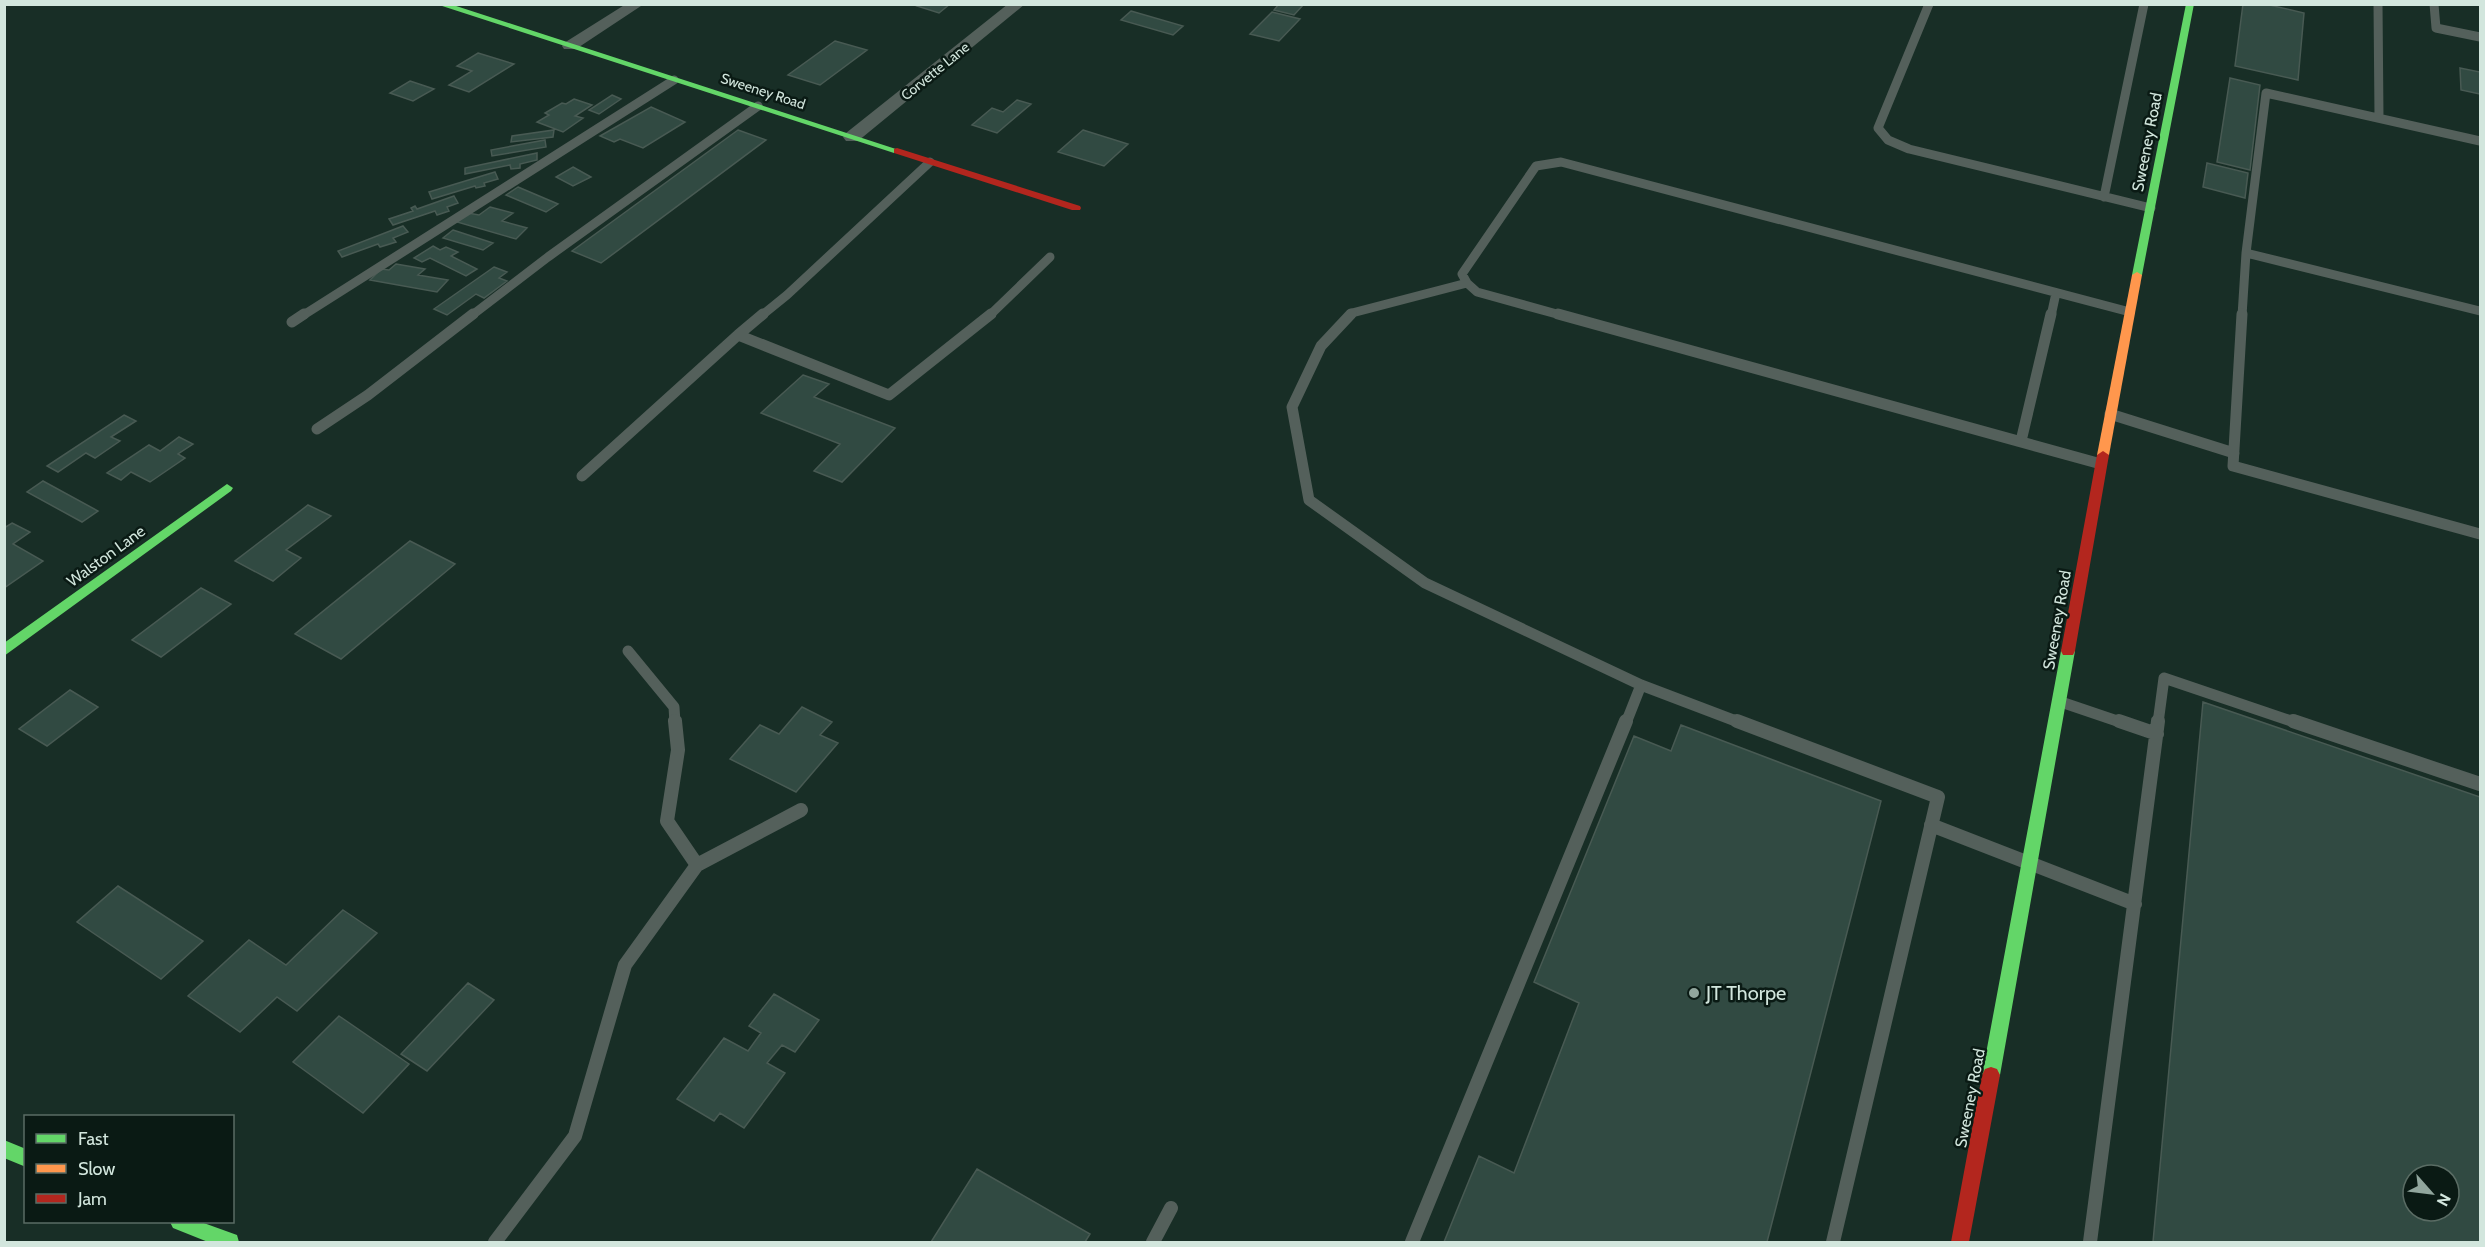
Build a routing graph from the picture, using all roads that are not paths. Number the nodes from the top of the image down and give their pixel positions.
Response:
1 (440, 4) edge
2 (636, 4) edge
3 (1018, 4) edge
4 (1929, 4) edge
5 (2144, 4) edge
6 (2190, 4) edge
7 (2378, 4) edge
8 (2433, 4) edge
9 (2481, 37) edge
10 (570, 46) junction
11 (674, 80) junction
12 (758, 106) junction
13 (2379, 117) junction
14 (852, 137) junction
15 (2481, 141) edge
16 (930, 162) junction
17 (2103, 197) junction
18 (1076, 208) dead end
19 (2151, 208) junction
20 (2246, 253) junction
21 (1050, 257) dead end
22 (1467, 283) junction
23 (2056, 293) junction
24 (2481, 311) edge
25 (2130, 312) junction
26 (292, 321) dead end
27 (738, 334) junction
28 (2110, 414) junction
29 (317, 429) dead end
30 (2021, 441) junction
31 (2234, 453) junction
32 (2102, 464) junction
33 (582, 476) dead end
34 (227, 488) dead end
35 (2481, 534) edge
36 (4, 651) edge
37 (628, 651) dead end
38 (1641, 685) junction
39 (2060, 701) junction
40 (2157, 734) junction
41 (2481, 784) edge
42 (801, 810) dead end
43 (1931, 825) junction
44 (2031, 862) junction
45 (697, 865) junction
46 (2135, 904) junction
47 (4, 1149) edge
48 (24, 1157) edge
49 (1171, 1208) dead end
50 (184, 1223) edge
51 (230, 1242) edge
52 (495, 1242) edge
53 (1153, 1242) edge
54 (1412, 1242) edge
55 (1833, 1242) edge
56 (1960, 1242) edge
57 (2090, 1242) edge

1 - 10 street, Sweeney Road
2 - 10 street
3 - 14 street, Corvette Lane
4 - 17 lane
5 - 17 lane
6 - 19 street, Sweeney Road
7 - 13 lane
8 - 9 lane
10 - 11 street, Sweeney Road
11 - 12 street, Sweeney Road
11 - 26 lane
12 - 14 street, Sweeney Road
12 - 29 lane
13 - 15 lane
13 - 20 lane
14 - 16 street, Sweeney Road
16 - 18 street, Sweeney Road
16 - 27 lane
17 - 19 lane
19 - 25 street, Sweeney Road
20 - 24 lane
20 - 31 lane
21 - 27 lane
22 - 23 lane
22 - 30 lane
22 - 38 lane
23 - 25 lane
23 - 30 lane
25 - 28 street, Sweeney Road
27 - 33 lane
28 - 31 lane
28 - 32 street, Sweeney Road
30 - 32 lane
31 - 35 lane
32 - 39 street, Sweeney Road
34 - 36 street, Walston Lane
37 - 45 lane
38 - 43 lane
38 - 54 lane
39 - 40 lane
39 - 44 street, Sweeney Road
40 - 41 lane
40 - 46 lane
42 - 45 lane
43 - 44 lane
43 - 55 lane
44 - 46 lane
44 - 56 street, Sweeney Road
45 - 52 lane
46 - 57 lane
47 - 48 street
49 - 53 lane
50 - 51 street

